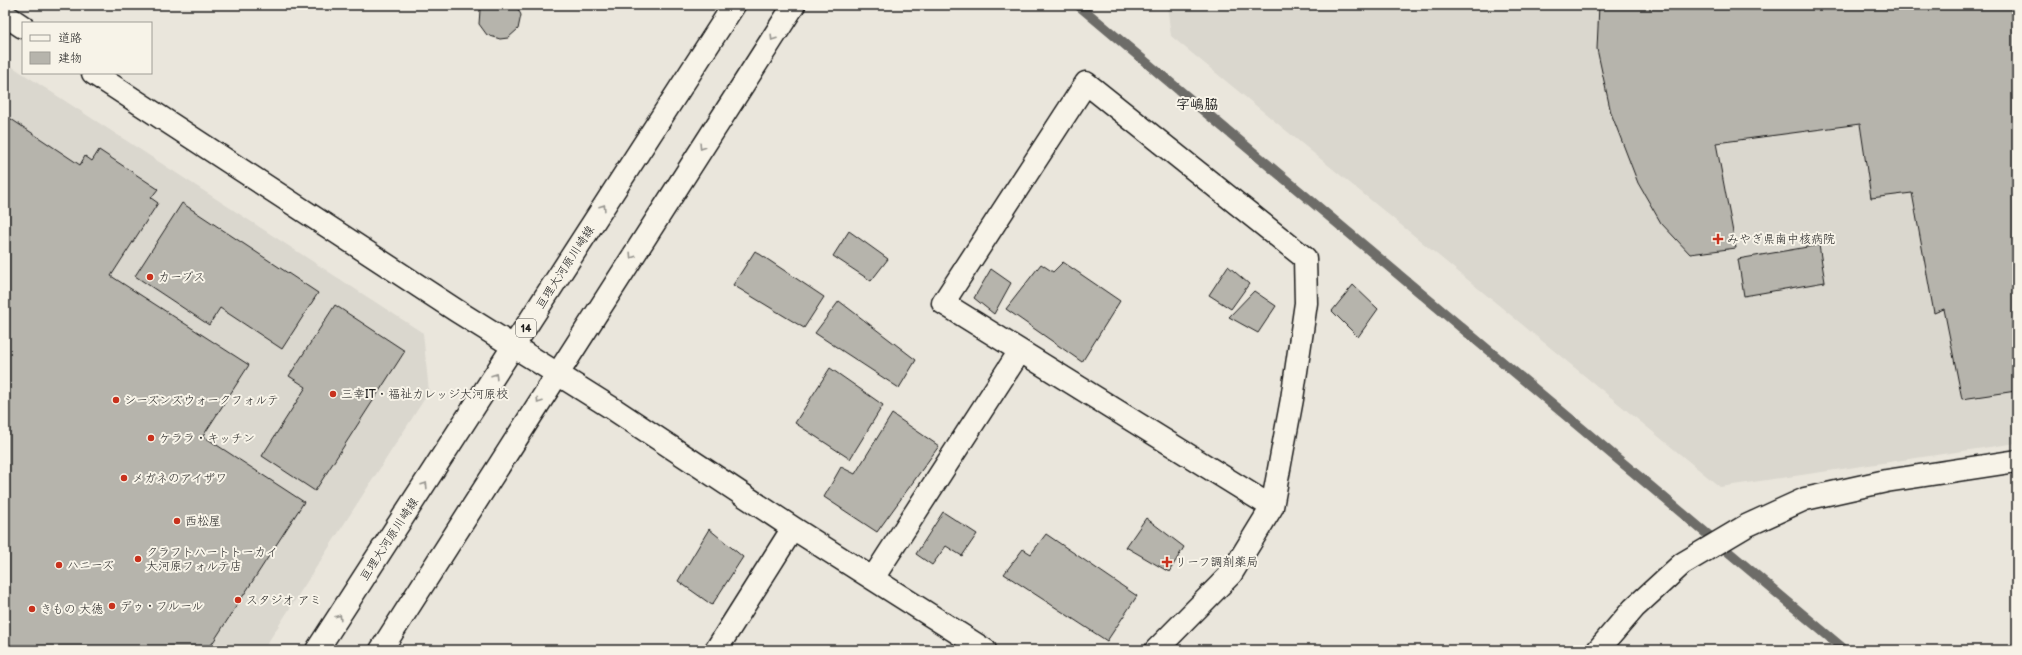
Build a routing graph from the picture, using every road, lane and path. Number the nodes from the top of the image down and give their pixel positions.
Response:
1 (734, 5) edge
2 (794, 5) edge
3 (5, 16) edge
4 (22, 26) edge
5 (95, 74) edge
6 (514, 346) junction
7 (1020, 351) junction
8 (557, 373) junction
9 (2017, 461) edge
10 (1272, 507) junction
11 (793, 528) junction
12 (873, 578) junction
13 (317, 650) edge
14 (381, 650) edge
15 (716, 650) edge
16 (984, 650) edge
17 (1156, 650) edge
18 (1598, 650) edge

6 -> 1 street, 亘理大河原川崎線 / 14
2 -> 8 street
3 - 4 street
5 - 6 street
6 - 8 street
13 -> 6 street, 亘理大河原川崎線 / 14
7 - 10 street
7 - 10 street
7 - 12 street
8 - 11 street
8 -> 14 street
9 - 18 street
10 - 17 street
11 - 12 street
11 - 15 street
12 - 16 street

